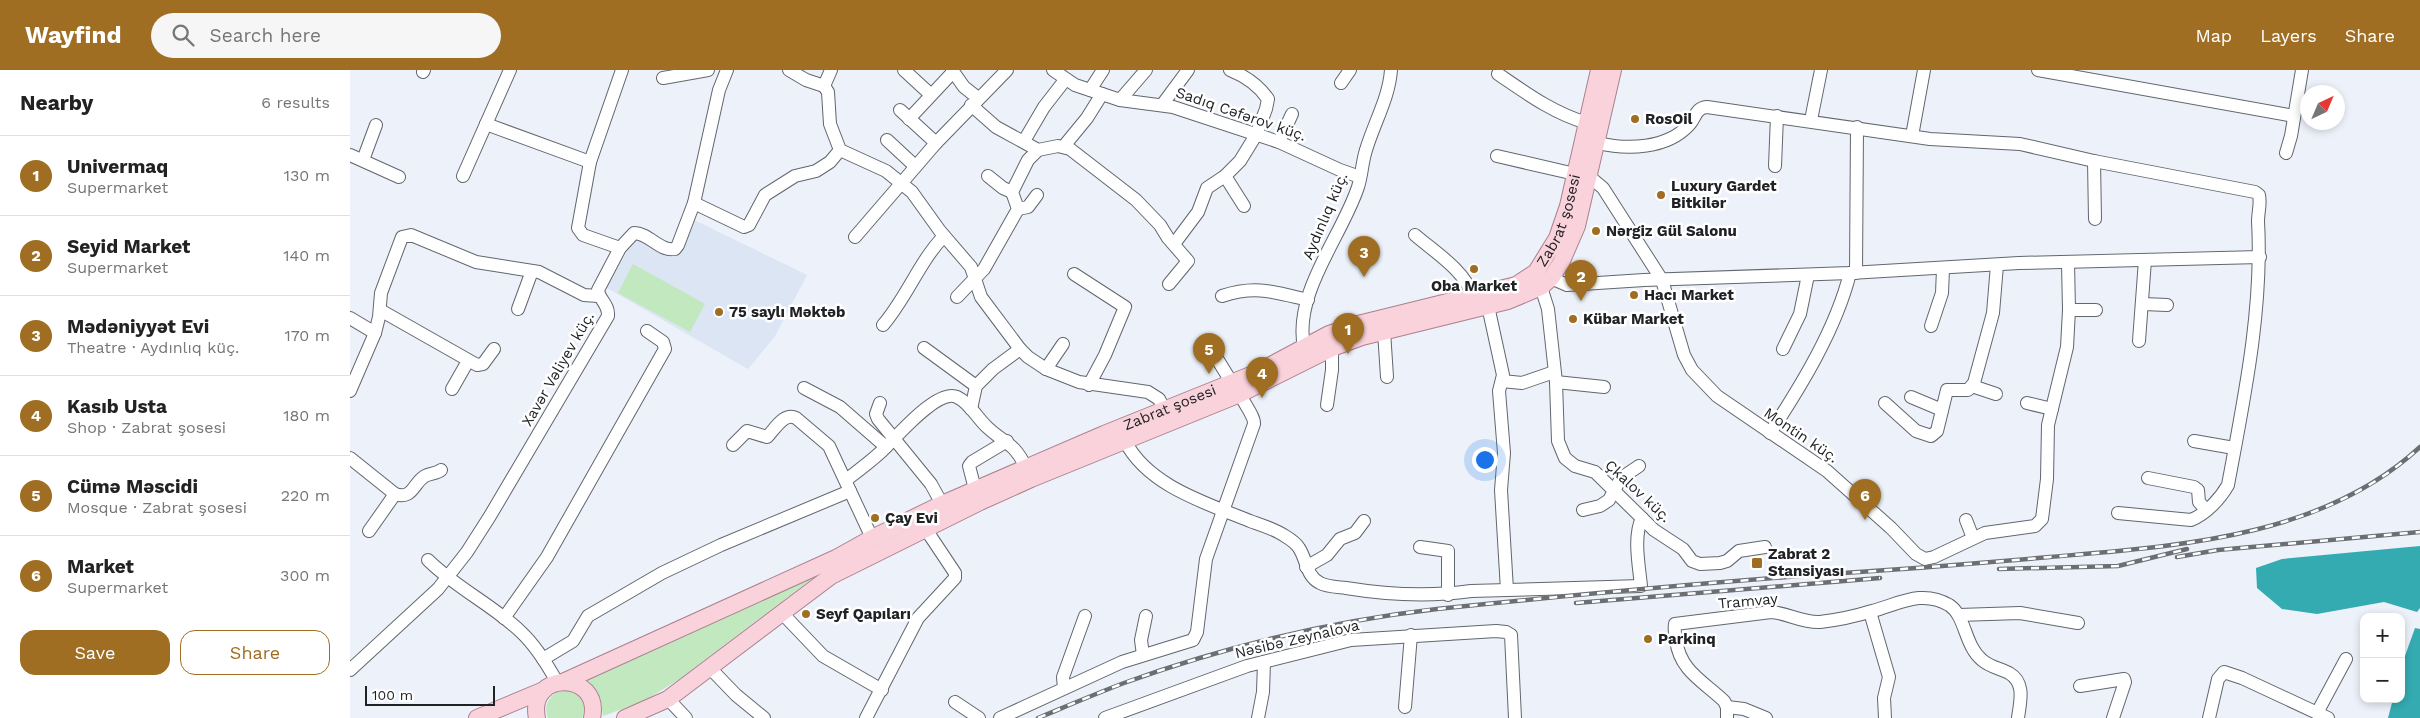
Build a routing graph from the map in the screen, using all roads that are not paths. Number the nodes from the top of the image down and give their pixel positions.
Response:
1 (510, 70) edge
2 (622, 70) edge
3 (708, 70) edge
4 (727, 70) edge
5 (789, 70) edge
6 (831, 70) edge
7 (904, 70) edge
8 (1007, 70) edge
9 (1053, 70) edge
10 (1103, 70) edge
11 (1146, 70) edge
12 (1188, 70) edge
13 (1230, 70) edge
14 (1350, 70) edge
15 (1599, 70) edge
16 (1613, 70) edge
17 (1821, 70) edge
18 (1924, 70) edge
19 (2038, 70) edge
20 (2302, 70) edge
21 (957, 72) edge
22 (1387, 72) edge
23 (1498, 74) dead end
24 (663, 78) dead end
25 (1065, 80) junction
26 (1341, 83) dead end
27 (824, 86) junction
28 (1096, 92) junction
29 (930, 94) junction
30 (1120, 100) junction
31 (974, 102) junction
32 (1162, 105) junction
33 (1292, 114) dead end
34 (1778, 116) junction
35 (2294, 116) junction
36 (1811, 120) junction
37 (1587, 123) junction
38 (486, 124) junction
39 (376, 125) dead end
40 (1857, 128) junction
41 (1256, 135) junction
42 (1912, 136) junction
43 (887, 140) dead end
44 (1024, 141) junction
45 (1279, 142) junction
46 (936, 143) junction
47 (1598, 143) junction
48 (1064, 146) junction
49 (840, 150) junction
50 (1038, 150) junction
51 (2286, 153) dead end
52 (1497, 156) dead end
53 (354, 158) edge
54 (2094, 161) junction
55 (590, 162) junction
56 (915, 166) junction
57 (1775, 166) dead end
58 (463, 176) dead end
59 (988, 176) dead end
60 (1225, 176) junction
61 (1582, 176) junction
62 (399, 177) dead end
63 (1360, 177) junction
64 (902, 182) junction
65 (1012, 192) junction
66 (1037, 195) dead end
67 (694, 203) junction
68 (1244, 206) dead end
69 (1018, 209) junction
70 (2095, 219) dead end
71 (1415, 235) dead end
72 (944, 236) junction
73 (855, 238) dead end
74 (1174, 244) junction
75 (620, 248) junction
76 (2260, 257) junction
77 (2145, 260) junction
78 (2068, 263) junction
79 (1997, 265) junction
80 (1943, 269) junction
81 (532, 271) junction
82 (1853, 273) junction
83 (1074, 274) dead end
84 (1808, 275) junction
85 (976, 277) junction
86 (1662, 280) junction
87 (1546, 283) junction
88 (1169, 284) dead end
89 (598, 296) junction
90 (1222, 296) dead end
91 (1473, 296) junction
92 (957, 297) dead end
93 (1308, 300) junction
94 (2143, 304) junction
95 (2167, 305) dead end
96 (1488, 306) junction
97 (518, 309) dead end
98 (380, 310) junction
99 (2069, 310) junction
100 (2096, 310) dead end
101 (350, 318) edge
102 (883, 325) dead end
103 (1932, 326) dead end
104 (647, 331) dead end
105 (1384, 331) junction
106 (374, 333) junction
107 (2139, 341) dead end
108 (1063, 344) dead end
109 (1304, 347) junction
110 (924, 348) dead end
111 (1332, 348) junction
112 (1020, 349) junction
113 (1211, 349) dead end
114 (1784, 349) dead end
115 (494, 350) dead end
116 (468, 361) junction
117 (1046, 369) junction
118 (1387, 377) dead end
119 (1555, 377) junction
120 (1502, 381) junction
121 (1089, 385) junction
122 (976, 386) junction
123 (1972, 386) junction
124 (1604, 387) dead end
125 (804, 388) dead end
126 (1236, 388) junction
127 (452, 389) dead end
128 (350, 391) edge
129 (1996, 394) dead end
130 (1911, 397) dead end
131 (880, 403) dead end
132 (1885, 403) dead end
133 (2027, 403) dead end
134 (1327, 405) dead end
135 (971, 408) junction
136 (2052, 409) junction
137 (1942, 410) junction
138 (1167, 416) junction
139 (1770, 433) junction
140 (1006, 441) junction
141 (1125, 441) junction
142 (2194, 441) dead end
143 (890, 443) junction
144 (733, 445) dead end
145 (2234, 448) junction
146 (350, 458) edge
147 (1639, 466) dead end
148 (1026, 468) junction
149 (441, 470) dead end
150 (2148, 478) dead end
151 (848, 486) junction
152 (974, 489) junction
153 (1615, 491) junction
154 (395, 494) junction
155 (942, 504) junction
156 (1222, 510) junction
157 (1583, 510) dead end
158 (2206, 510) junction
159 (2118, 513) dead end
160 (1642, 518) junction
161 (1966, 520) dead end
162 (1364, 521) dead end
163 (925, 528) junction
164 (369, 531) dead end
165 (1973, 538) junction
166 (875, 544) junction
167 (1420, 547) dead end
168 (1765, 547) dead end
169 (428, 560) dead end
170 (1306, 567) junction
171 (447, 579) junction
172 (1507, 590) junction
173 (1448, 595) junction
174 (781, 612) junction
175 (1870, 612) junction
176 (1959, 614) junction
177 (1085, 616) dead end
178 (1146, 616) dead end
179 (504, 618) junction
180 (2078, 623) dead end
181 (1411, 635) junction
182 (1143, 655) junction
183 (543, 659) junction
184 (2346, 659) dead end
185 (1264, 662) junction
186 (710, 668) junction
187 (350, 670) edge
188 (555, 685) junction
189 (2080, 686) dead end
190 (1064, 688) junction
191 (882, 690) junction
192 (663, 702) junction
193 (955, 702) dead end
194 (1405, 707) dead end
195 (1727, 713) edge
196 (2323, 716) edge
197 (477, 718) edge
198 (537, 718) edge
199 (592, 718) edge
200 (624, 718) edge
201 (642, 718) edge
202 (686, 718) edge
203 (764, 718) edge
204 (866, 718) edge
205 (978, 718) edge
206 (1000, 718) edge
207 (1105, 718) edge
208 (1258, 718) edge
209 (1515, 718) edge
210 (1766, 718) edge
211 (1885, 718) edge
212 (2018, 718) edge
213 (2113, 718) edge
214 (2210, 718) edge

1 - 38 street
2 - 55 street
3 - 24 street
4 - 67 street, Xavər Vəliyev küç.
5 - 27 street
6 - 27 street
7 - 29 street
8 - 31 street
9 - 25 street, Sadıq Cəfərov küç.
10 - 28 street
11 - 30 street
12 - 32 street
13 - 41 street
14 - 26 street
15 - 37 main road, Zabrat şosesi
16 - 47 main road, Zabrat şosesi
17 - 36 street
18 - 42 street
19 - 35 street
20 - 35 street
21 - 29 street
21 - 31 street
22 - 63 street, Aydınlıq küç.
23 - 37 street
25 - 28 street, Sadıq Cəfərov küç.
25 - 44 street
27 - 49 street
28 - 30 street, Sadıq Cəfərov küç.
28 - 48 street
29 - 46 street
30 - 32 street, Sadıq Cəfərov küç.
31 - 44 street
31 - 46 street
32 - 41 street, Sadıq Cəfərov küç.
33 - 45 street
34 - 36 street
34 - 47 street
34 - 57 street
35 - 51 street
36 - 40 street
37 - 61 main road, Zabrat şosesi
38 - 55 street
38 - 58 street
39 - 53 street
40 - 42 street
40 - 82 street
41 - 45 street, Sadıq Cəfərov küç.
41 - 60 street
42 - 54 street
43 - 56 street
44 - 50 street
45 - 63 street, Sadıq Cəfərov küç.
46 - 56 street
47 - 61 main road, Zabrat şosesi
48 - 50 street
48 - 74 street
49 - 64 street
49 - 67 street
50 - 65 street
52 - 61 street
53 - 62 street
54 - 70 street
54 - 76 street
55 - 75 street
56 - 64 street
59 - 65 street
60 - 68 street
60 - 74 street
61 - 86 street, Montin küç.
61 - 87 main road, Zabrat şosesi
61 - 91 main road, Zabrat şosesi
63 - 93 street, Aydınlıq küç.
64 - 72 street
64 - 73 street
65 - 69 street
66 - 69 street
67 - 75 street, Xavər Vəliyev küç.
69 - 85 street
71 - 91 street
72 - 85 street
72 - 102 street
74 - 88 street
75 - 89 street, Xavər Vəliyev küç.
76 - 77 street
76 - 145 street
77 - 78 street
77 - 94 street
78 - 79 street
78 - 99 street, Montin küç.
79 - 80 street
79 - 123 street
80 - 82 street
80 - 103 street
81 - 89 street
81 - 97 street
81 - 98 street
82 - 84 street
82 - 139 street
83 - 121 street
84 - 86 street
84 - 114 street
85 - 92 street
85 - 112 street
86 - 87 street
86 - 139 street, Montin küç.
87 - 96 main road, Zabrat şosesi
87 - 119 street, Çkalov küç.
89 - 171 street, Xavər Vəliyev küç.
90 - 93 street
91 - 109 main road, Zabrat şosesi
93 - 109 street, Aydınlıq küç.
94 - 95 street
94 - 107 street
96 - 105 main road, Zabrat şosesi
96 - 120 street
98 - 106 street
98 - 116 street
99 - 100 street
99 - 136 street, Montin küç.
101 - 106 street
104 - 179 street
105 - 111 main road, Zabrat şosesi
105 - 118 street
106 - 128 street
108 - 117 street
109 - 126 main road, Zabrat şosesi
110 - 122 street
111 - 126 main road, Zabrat şosesi
111 - 134 street
112 - 117 street
112 - 122 street
113 - 126 street
115 - 116 street
116 - 127 street
117 - 121 street
119 - 120 street
119 - 124 street
119 - 153 street, Çkalov küç.
120 - 172 street
121 - 138 street
122 - 135 street
123 - 129 street
123 - 137 street
125 - 143 street
126 - 138 main road, Zabrat şosesi
126 - 156 street
130 - 137 street
131 - 143 street
132 - 137 street
133 - 136 street
135 - 140 street
135 - 143 street
136 - 165 street, Montin küç.
138 - 141 main road, Zabrat şosesi
138 - 148 main road, Zabrat şosesi
139 - 165 street, Montin küç.
140 - 148 street
140 - 152 street
141 - 156 street
141 - 163 main road, Zabrat şosesi
142 - 145 street
143 - 151 street
143 - 155 street
144 - 151 street
145 - 158 street
146 - 154 street
147 - 153 street
148 - 152 main road, Zabrat şosesi
149 - 154 street
150 - 158 street
151 - 166 street
151 - 183 street
152 - 155 main road, Zabrat şosesi
153 - 157 street
153 - 160 street, Çkalov küç.
154 - 164 street
155 - 166 main road, Zabrat şosesi
156 - 170 street
156 - 182 street
158 - 159 street
160 - 168 street, Çkalov küç.
160 - 172 street
161 - 165 street
162 - 170 street
163 - 166 main road, Zabrat şosesi
163 - 191 street
166 - 174 main road
166 - 188 main road, Zabrat şosesi
167 - 173 street
169 - 171 street
170 - 173 street
171 - 179 street
171 - 187 street, Xavər Vəliyev küç.
172 - 173 street
174 - 186 main road
174 - 191 street
175 - 176 street, Tramvay
175 - 195 street, Tramvay
175 - 211 street
176 - 180 street
176 - 212 street
177 - 190 street
178 - 182 street
179 - 183 street
181 - 185 street, Nəsibə Zeynalova
181 - 194 street
181 - 209 street, Nəsibə Zeynalova
182 - 190 street
183 - 188 street
184 - 196 street
185 - 207 street, Nəsibə Zeynalova
185 - 208 street
186 - 192 main road
186 - 203 street
188 - 197 main road, Zabrat şosesi
188 - 198 main road
188 - 199 main road
189 - 213 street
190 - 206 street
191 - 204 street
192 - 200 main road
192 - 201 street
192 - 202 street
193 - 205 street
195 - 210 street
196 - 214 street

